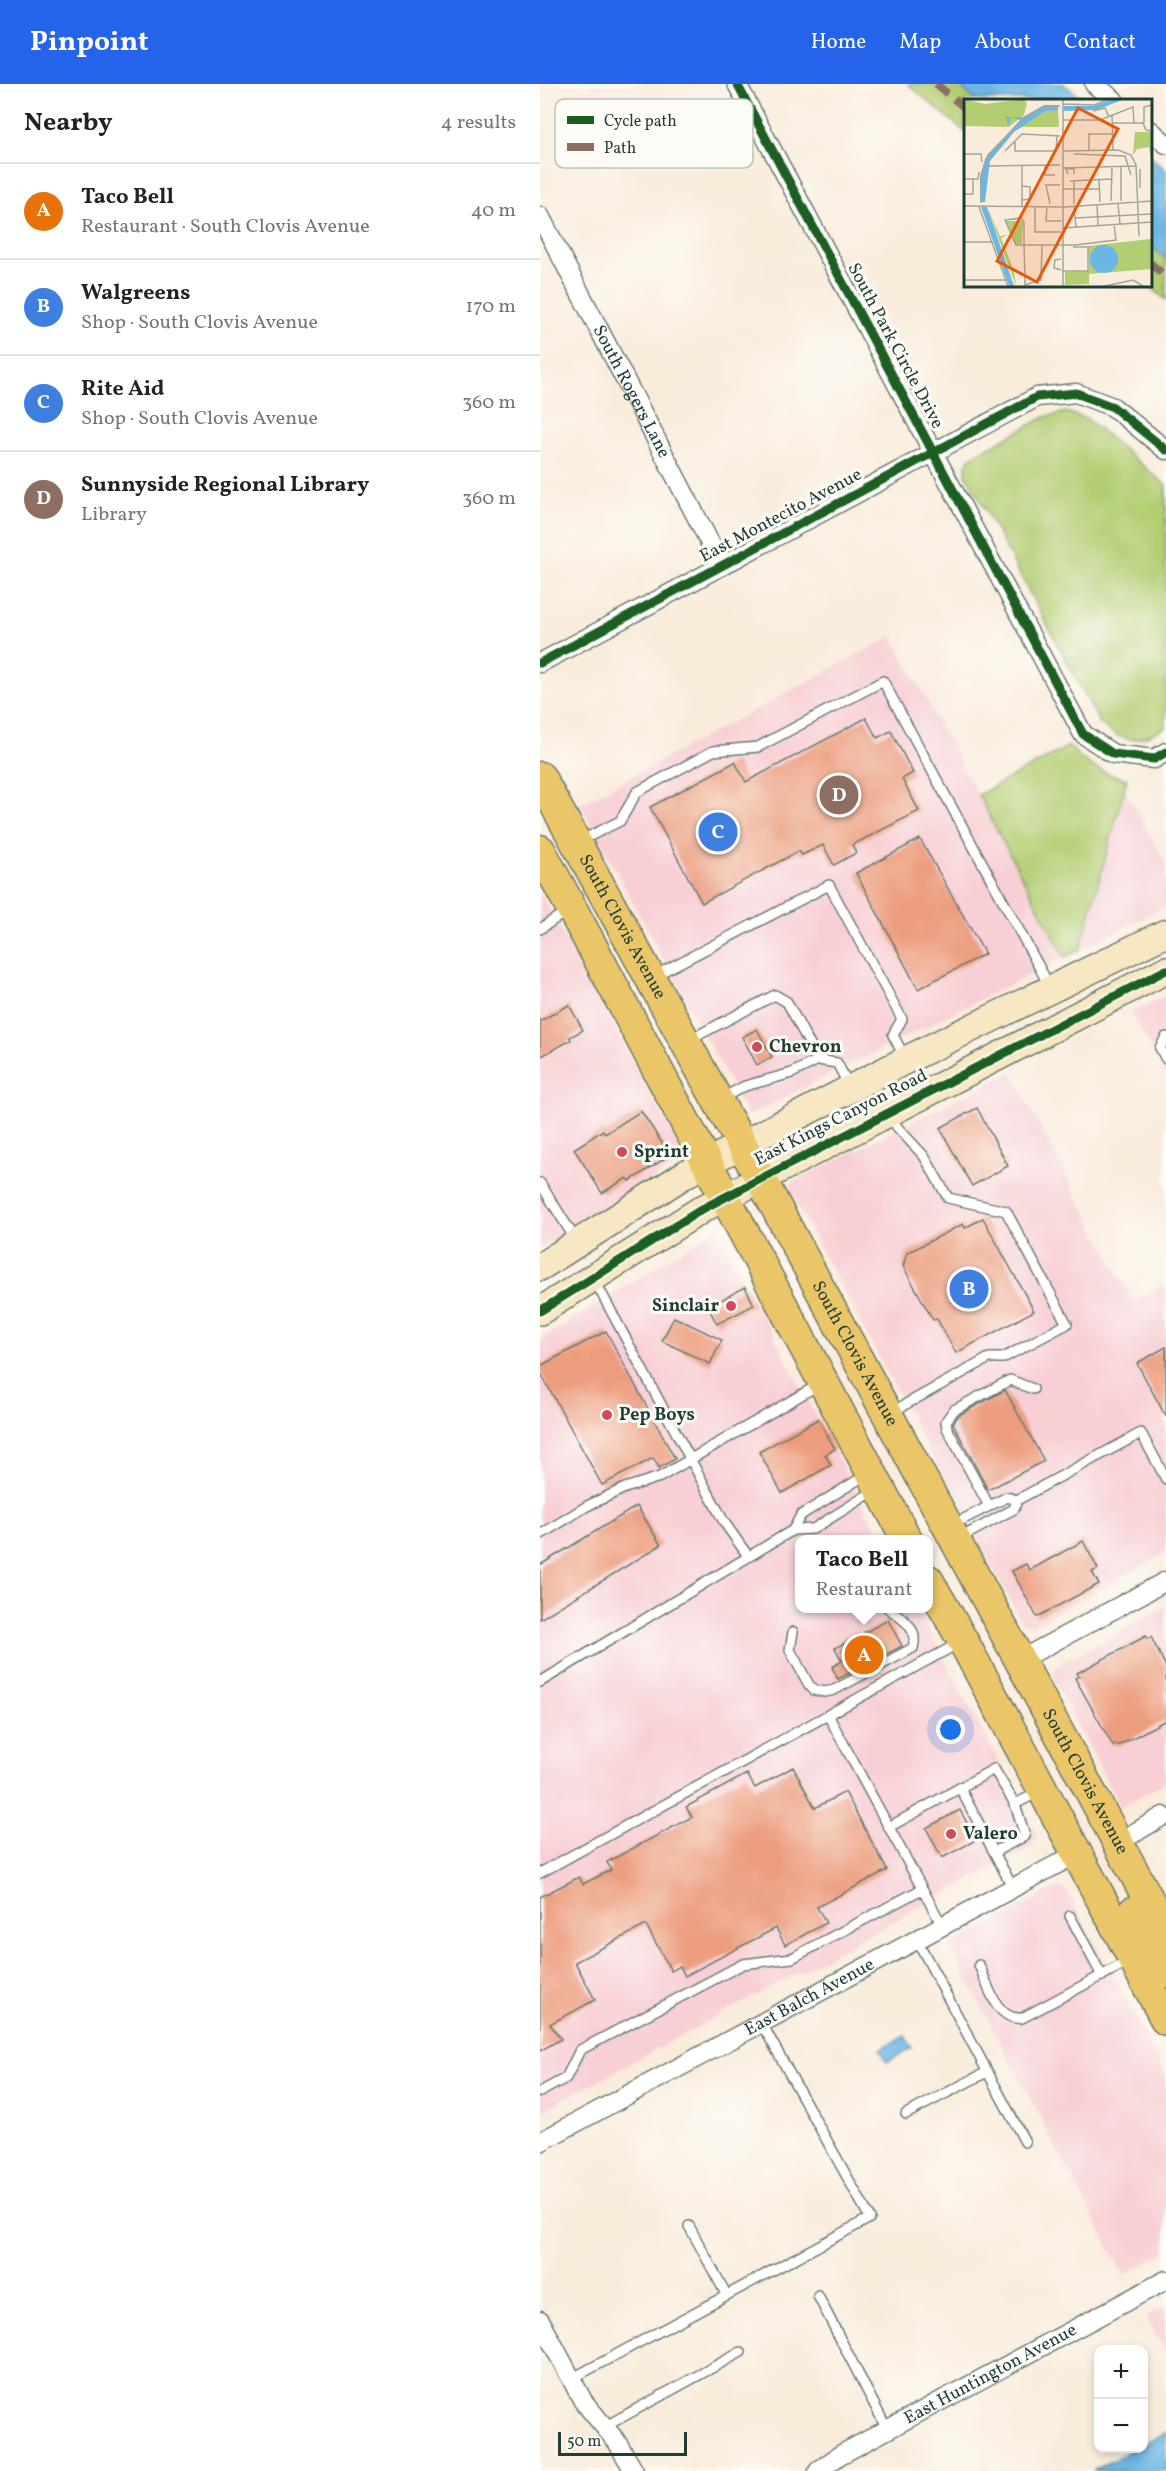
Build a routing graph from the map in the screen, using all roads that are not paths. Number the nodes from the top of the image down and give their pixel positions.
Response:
1 (737, 84) edge
2 (1094, 84) edge
3 (745, 99) edge
4 (1113, 99) edge
5 (753, 114) edge
6 (1151, 132) edge
7 (1166, 144) edge
8 (540, 216) edge
9 (1166, 450) edge
10 (933, 452) junction
11 (722, 567) junction
12 (540, 663) edge
13 (1166, 752) edge
14 (540, 777) edge
15 (576, 843) junction
16 (540, 850) edge
17 (572, 908) junction
18 (540, 929) edge
19 (1166, 933) edge
20 (1166, 970) edge
21 (649, 979) junction
22 (1051, 990) junction
23 (1166, 1037) edge
24 (685, 1042) junction
25 (1166, 1059) edge
26 (818, 1060) junction
27 (906, 1060) junction
28 (850, 1088) junction
29 (717, 1101) junction
30 (889, 1113) junction
31 (742, 1144) junction
32 (707, 1162) junction
33 (760, 1178) junction
34 (540, 1183) edge
35 (724, 1197) junction
36 (577, 1243) junction
37 (540, 1267) edge
38 (593, 1277) junction
39 (540, 1311) edge
40 (823, 1383) junction
41 (1033, 1389) dead end
42 (888, 1414) junction
43 (691, 1460) junction
44 (1166, 1479) edge
45 (875, 1480) junction
46 (1017, 1500) junction
47 (989, 1506) junction
48 (793, 1530) junction
49 (952, 1534) junction
50 (540, 1535) edge
51 (905, 1535) edge
52 (748, 1556) junction
53 (1166, 1581) edge
54 (933, 1582) edge
55 (933, 1588) edge
56 (894, 1613) edge
57 (793, 1632) dead end
58 (963, 1641) junction
59 (1020, 1660) junction
60 (540, 1682) edge
61 (828, 1715) junction
62 (960, 1788) junction
63 (1043, 1790) junction
64 (1016, 1804) junction
65 (1165, 1817) edge
66 (889, 1827) junction
67 (1119, 1842) junction
68 (994, 1852) junction
69 (1078, 1853) junction
70 (540, 1873) edge
71 (1013, 1888) junction
72 (922, 1889) junction
73 (1070, 1916) dead end
74 (943, 1927) junction
75 (1166, 1932) edge
76 (917, 1940) junction
77 (1134, 1959) junction
78 (979, 1965) dead end
79 (1166, 1972) edge
80 (1102, 1976) junction
81 (1166, 2019) edge
82 (762, 2024) junction
83 (987, 2072) junction
84 (540, 2092) edge
85 (906, 2114) dead end
86 (540, 2142) edge
87 (1025, 2142) dead end
88 (689, 2226) dead end
89 (1166, 2280) edge
90 (726, 2294) junction
91 (818, 2296) dead end
92 (540, 2320) edge
93 (741, 2352) dead end
94 (571, 2379) junction
95 (604, 2427) junction
96 (887, 2429) junction
97 (634, 2471) edge
98 (818, 2471) edge

1 - 3 street, South Park Circle Drive
2 - 4 street
5 - 10 street, South Park Circle Drive
6 - 7 street
8 - 11 street, South Rogers Lane
9 - 10 street, East Montecito Avenue
10 - 11 street, East Montecito Avenue
10 - 13 street, South Park Circle Drive
11 - 12 street, East Montecito Avenue
14 - 15 main road, South Clovis Avenue
15 - 21 main road, South Clovis Avenue
15 - 22 lane
16 - 17 main road, South Clovis Avenue
17 - 18 lane
17 - 32 main road, South Clovis Avenue
19 - 22 main road, East Kings Canyon Road
20 - 30 main road, East Kings Canyon Road
21 - 24 main road, South Clovis Avenue
21 - 27 lane
22 - 27 main road, East Kings Canyon Road
23 - 25 lane
24 - 26 lane
24 - 29 main road, South Clovis Avenue
26 - 28 lane
26 - 29 lane
27 - 28 main road, East Kings Canyon Road
28 - 31 main road, East Kings Canyon Road
29 - 31 main road, South Clovis Avenue
30 - 33 main road, East Kings Canyon Road
30 - 42 lane
31 - 32 main road, East Kings Canyon Road
31 - 33 main road, South Clovis Avenue
32 - 35 main road, South Clovis Avenue
32 - 36 main road, East Kings Canyon Road
33 - 35 main road, East Kings Canyon Road
33 - 42 main road, South Clovis Avenue
34 - 36 lane
35 - 38 main road, East Kings Canyon Road
35 - 40 main road, South Clovis Avenue
36 - 37 main road, East Kings Canyon Road
38 - 39 main road, East Kings Canyon Road
38 - 43 lane
40 - 43 lane
40 - 45 main road, South Clovis Avenue
41 - 47 lane
42 - 49 main road, South Clovis Avenue
43 - 50 lane
43 - 52 lane
44 - 46 lane
45 - 48 lane
45 - 48 lane
45 - 49 main road
45 - 51 main road, South Clovis Avenue
46 - 47 lane
46 - 49 lane
47 - 49 lane
48 - 52 lane
49 - 59 main road, South Clovis Avenue
52 - 60 lane
53 - 59 street
54 - 59 main road
55 - 58 main road
56 - 57 lane
58 - 61 lane
58 - 63 main road
59 - 67 main road, South Clovis Avenue
61 - 66 lane
61 - 70 lane
62 - 64 lane
62 - 66 lane
62 - 68 lane
63 - 64 lane
63 - 69 main road
64 - 68 lane
65 - 67 street
66 - 72 lane
67 - 75 main road, South Clovis Avenue
68 - 71 lane
69 - 71 street, East Balch Avenue
69 - 77 main road
69 - 79 main road
71 - 74 street, East Balch Avenue
72 - 74 lane
72 - 84 lane
73 - 80 lane
74 - 76 street, East Balch Avenue
76 - 82 street, East Balch Avenue
76 - 83 lane
77 - 80 lane
77 - 81 main road
78 - 80 lane
82 - 86 street, East Balch Avenue
82 - 90 lane
83 - 85 lane
83 - 87 lane
88 - 90 lane
89 - 96 street, East Huntington Avenue
90 - 94 lane
91 - 96 lane
92 - 94 street
93 - 95 lane
94 - 95 street
95 - 97 street
96 - 98 street, East Huntington Avenue

